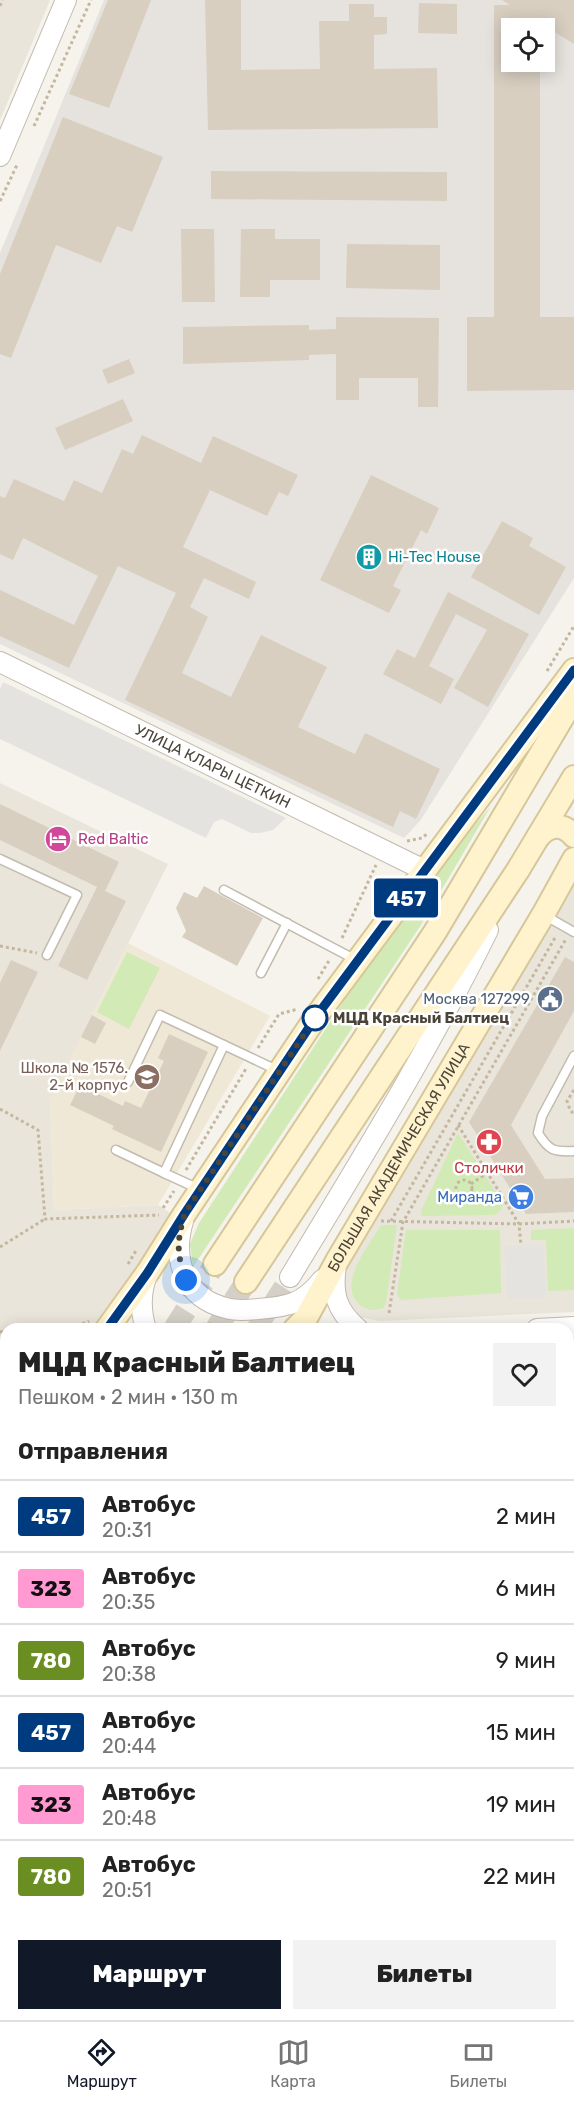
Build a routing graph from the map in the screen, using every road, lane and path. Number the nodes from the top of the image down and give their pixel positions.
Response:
1 (2, 0) edge
2 (66, 0) edge
3 (91, 0) edge
4 (0, 6) edge
5 (33, 127) dead end
6 (10, 158) edge
7 (0, 201) edge
8 (0, 662) edge
9 (574, 670) edge
10 (574, 698) edge
11 (574, 777) edge
12 (433, 828) dead end
13 (574, 836) edge
14 (538, 837) junction
15 (383, 849) junction
16 (0, 859) edge
17 (574, 859) edge
18 (518, 870) junction
19 (426, 871) junction
20 (224, 890) dead end
21 (287, 923) junction
22 (562, 926) edge
23 (0, 946) edge
24 (336, 949) junction
25 (47, 955) joint
26 (358, 960) junction
27 (261, 973) dead end
28 (318, 979) dead end
29 (300, 1009) dead end
30 (224, 1045) junction
31 (574, 1056) edge
32 (252, 1059) junction
33 (279, 1072) junction
34 (128, 1082) dead end
35 (574, 1090) edge
36 (0, 1109) edge
37 (574, 1114) edge
38 (458, 1125) junction
39 (116, 1150) dead end
40 (574, 1151) edge
41 (164, 1173) junction
42 (487, 1173) junction
43 (180, 1180) junction
44 (471, 1184) junction
45 (201, 1190) junction
46 (185, 1213) junction
47 (159, 1215) junction
48 (45, 1219) junction
49 (380, 1221) dead end
50 (391, 1221) junction
51 (574, 1221) edge
52 (403, 1222) junction
53 (519, 1224) junction
54 (153, 1225) dead end
55 (140, 1245) dead end
56 (521, 1245) dead end
57 (0, 1247) edge
58 (337, 1261) junction
59 (215, 1264) tunnel mouth
60 (138, 1268) junction
61 (290, 1277) tunnel mouth
62 (246, 1282) tunnel mouth
63 (388, 1313) dead end
64 (100, 1323) edge
65 (145, 1323) edge
66 (301, 1323) edge
67 (351, 1323) edge

1 - 4 path
2 - 6 street
3 - 5 path
6 - 7 path
8 - 15 street, УЛИЦА КЛАРЫ ЦЕТКИН
9 - 19 main road
10 - 59 main road
11 - 14 main road
12 - 15 path
13 - 14 main road
14 - 18 main road
15 - 19 street, УЛИЦА КЛАРЫ ЦЕТКИН
15 - 24 path
16 - 25 lane
17 - 22 main road, БОЛЬШАЯ АКАДЕМИЧЕСКАЯ УЛИЦА
18 - 61 street
18 - 62 main road
19 - 26 main road
20 - 21 lane
21 - 24 lane
21 - 27 lane
22 - 38 path
22 - 50 path
22 - 58 main road, БОЛЬШАЯ АКАДЕМИЧЕСКАЯ УЛИЦА
23 - 25 path
24 - 26 lane
24 - 28 path
26 - 33 main road
29 - 32 path
30 - 32 lane
30 - 34 lane
30 - 41 lane
31 - 40 lane
32 - 33 lane
32 - 43 path
33 - 45 main road
35 - 37 path
36 - 48 path
38 - 42 path
38 - 52 path
39 - 41 lane
41 - 43 lane
42 - 44 path
42 - 53 path
43 - 45 lane
43 - 47 path
44 - 44 path
45 - 46 main road
46 - 58 street
46 - 60 main road
47 - 48 path
47 - 54 path
48 - 57 path
49 - 50 path
50 - 52 path
51 - 53 path
52 - 53 path
52 - 63 path
53 - 56 path
55 - 60 path
58 - 66 main road, БОЛЬШАЯ АКАДЕМИЧЕСКАЯ УЛИЦА
58 - 67 street
60 - 64 main road
60 - 65 street

